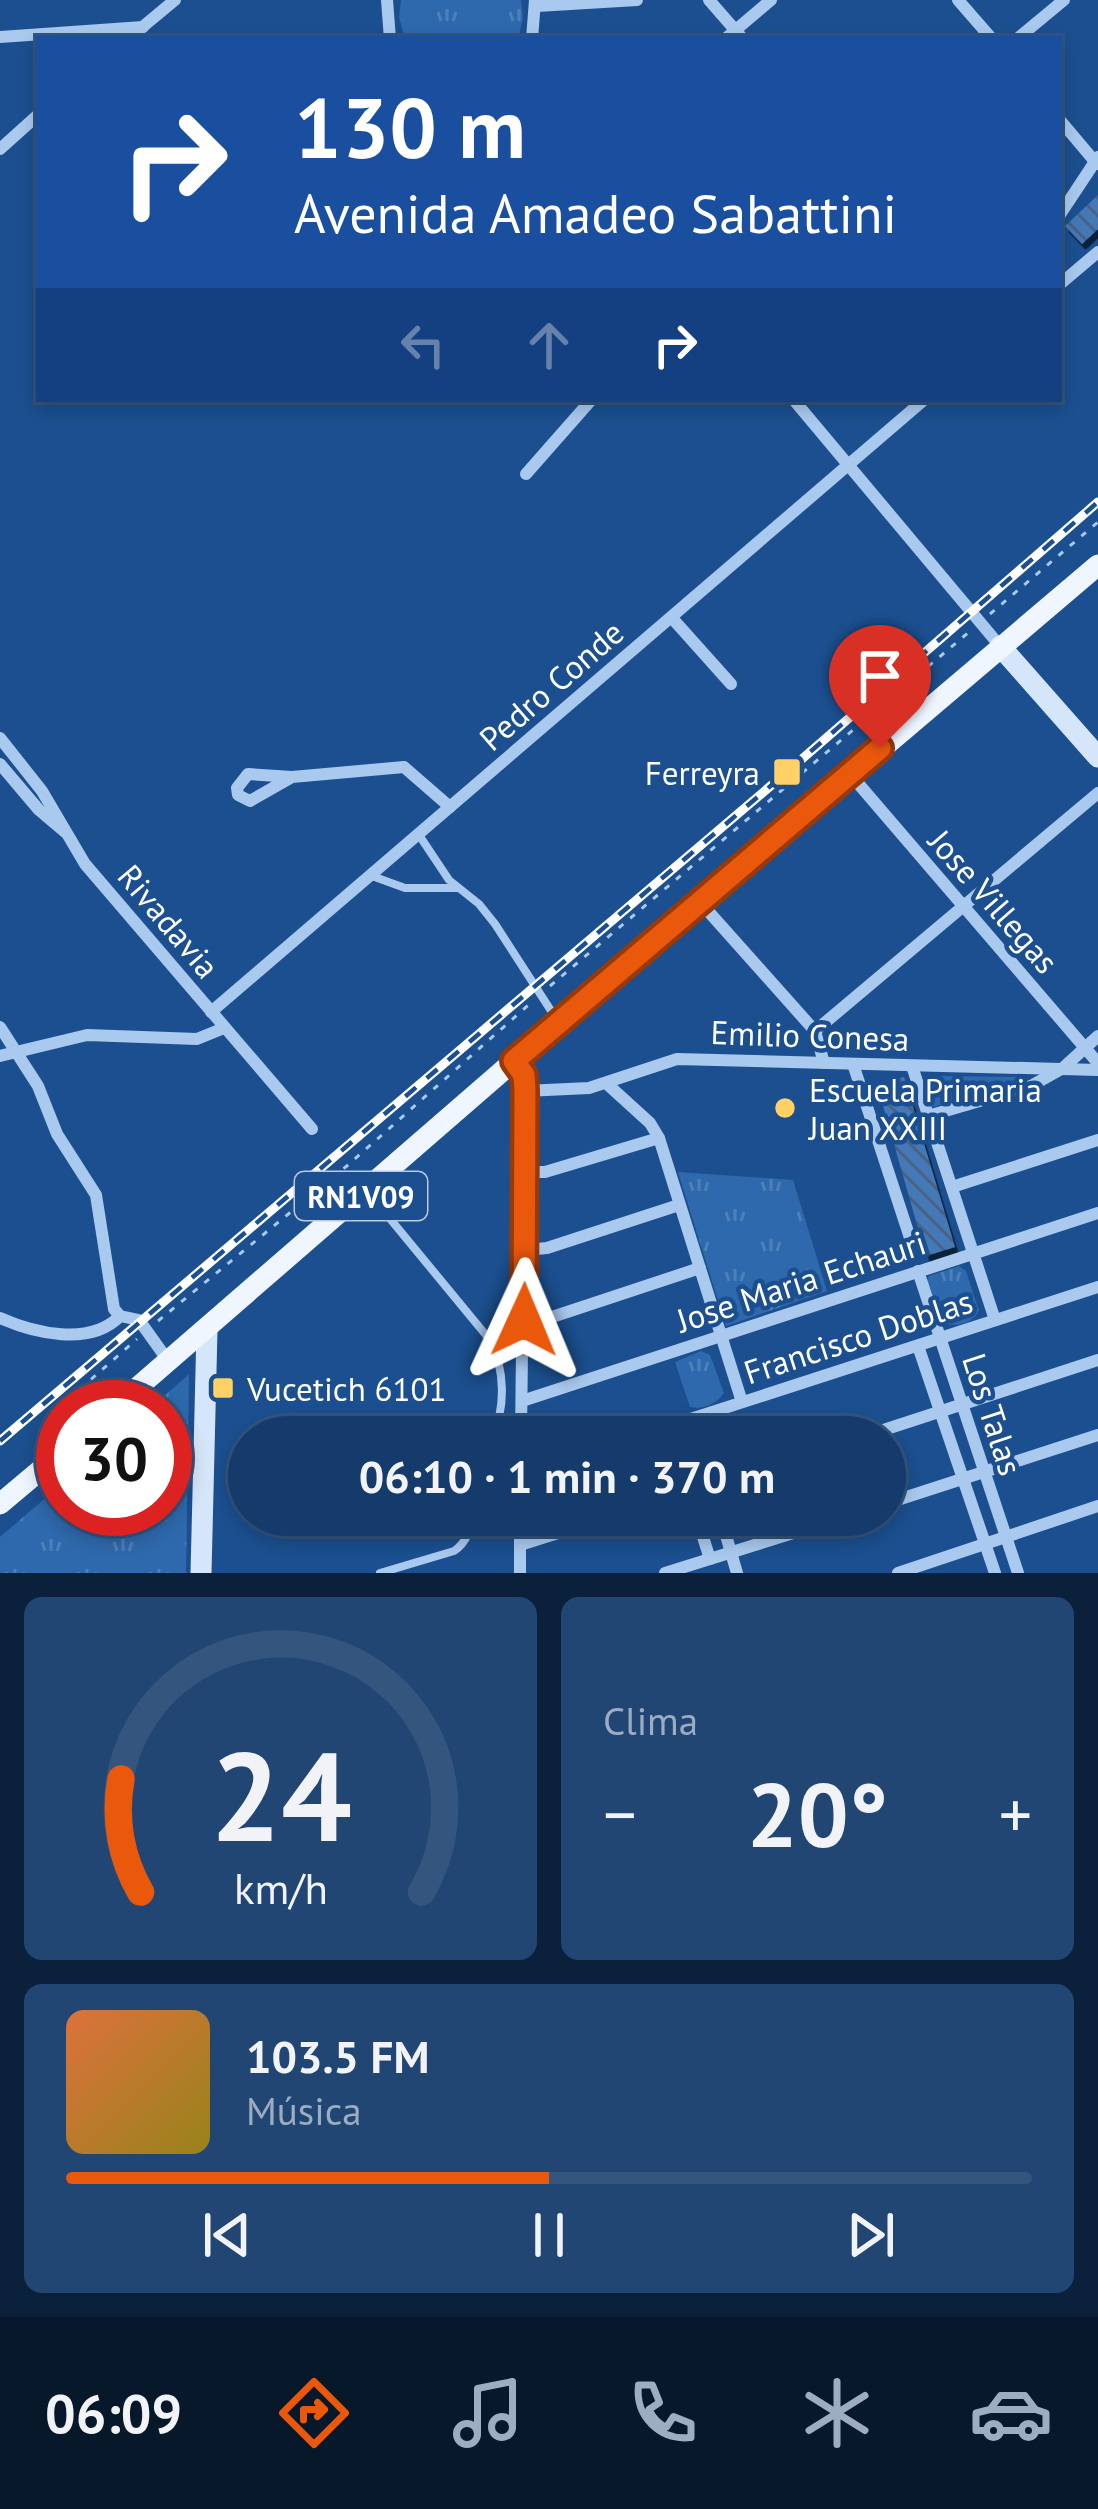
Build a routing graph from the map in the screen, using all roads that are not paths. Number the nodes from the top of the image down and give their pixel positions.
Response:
1 (176, 0) edge
2 (387, 0) edge
3 (638, 0) edge
4 (709, 0) edge
5 (771, 0) edge
6 (958, 0) edge
7 (1064, 0) edge
8 (536, 3) edge
9 (143, 27) junction
10 (132, 36) edge
11 (390, 36) edge
12 (532, 36) edge
13 (734, 36) edge
14 (989, 36) edge
15 (1021, 36) edge
16 (0, 37) edge
17 (36, 117) edge
18 (1062, 122) edge
19 (0, 149) edge
20 (1097, 161) edge
21 (1062, 212) edge
22 (1098, 252) edge
23 (1062, 282) edge
24 (589, 402) edge
25 (796, 402) edge
26 (922, 402) edge
27 (849, 466) junction
28 (526, 474) dead end
29 (1098, 565) edge
30 (672, 618) junction
31 (1000, 646) junction
32 (731, 684) dead end
33 (0, 738) edge
34 (1098, 757) edge
35 (0, 764) edge
36 (850, 774) junction
37 (292, 777) dead end
38 (1098, 793) edge
39 (449, 807) junction
40 (66, 832) junction
41 (418, 835) junction
42 (372, 876) junction
43 (458, 889) junction
44 (700, 902) junction
45 (961, 906) junction
46 (211, 1012) junction
47 (559, 1023) junction
48 (0, 1027) edge
49 (224, 1028) junction
50 (815, 1030) junction
51 (1098, 1036) edge
52 (1084, 1047) junction
53 (15, 1052) junction
54 (0, 1056) edge
55 (514, 1061) junction
56 (824, 1064) junction
57 (853, 1064) junction
58 (912, 1066) junction
59 (1098, 1066) edge
60 (1063, 1068) junction
61 (606, 1083) junction
62 (525, 1091) junction
63 (928, 1116) junction
64 (312, 1129) dead end
65 (659, 1138) junction
66 (1098, 1140) edge
67 (525, 1172) junction
68 (952, 1187) junction
69 (367, 1191) junction
70 (679, 1205) junction
71 (1098, 1213) edge
72 (911, 1241) dead end
73 (525, 1250) junction
74 (973, 1253) junction
75 (700, 1268) junction
76 (918, 1271) junction
77 (1098, 1286) edge
78 (120, 1316) junction
79 (0, 1318) edge
80 (524, 1320) junction
81 (995, 1320) junction
82 (207, 1330) junction
83 (722, 1335) junction
84 (940, 1338) junction
85 (918, 1346) junction
86 (1098, 1360) edge
87 (169, 1362) junction
88 (147, 1380) edge
89 (522, 1401) junction
90 (742, 1402) junction
91 (962, 1405) junction
92 (940, 1412) junction
93 (498, 1416) edge
94 (522, 1416) edge
95 (702, 1416) edge
96 (906, 1423) edge
97 (1098, 1435) edge
98 (984, 1473) junction
99 (36, 1474) edge
100 (963, 1479) junction
101 (906, 1497) edge
102 (0, 1504) edge
103 (1098, 1507) edge
104 (467, 1536) edge
105 (520, 1536) edge
106 (548, 1536) edge
107 (703, 1536) edge
108 (726, 1536) edge
109 (785, 1536) edge
110 (1006, 1536) junction
111 (984, 1542) junction
112 (520, 1545) junction
113 (731, 1553) junction
114 (710, 1558) junction
115 (201, 1573) edge
116 (380, 1573) edge
117 (520, 1573) edge
118 (665, 1573) edge
119 (737, 1573) edge
120 (898, 1573) edge
121 (995, 1573) edge
122 (1018, 1573) edge

1 - 9 street
2 - 11 street
3 - 8 street
4 - 13 street
5 - 13 street
6 - 14 street
7 - 15 street
8 - 12 street
9 - 10 street
9 - 16 street
17 - 19 street
18 - 20 street
20 - 21 street
22 - 23 street
24 - 28 street
25 - 27 street
26 - 27 street, Pedro Conde
27 - 30 street, Pedro Conde
27 - 31 street
29 - 31 main road, RN1V09
30 - 32 street
30 - 39 street, Pedro Conde
31 - 34 main road
31 - 36 main road, RN1V09
33 - 40 street, Rivadavia
35 - 40 street
36 - 44 main road, RN1V09
36 - 45 street, Jose Villegas
37 - 39 street
38 - 45 street
39 - 41 street, Pedro Conde
40 - 46 street, Rivadavia
41 - 42 street, Pedro Conde
41 - 43 lane
42 - 43 lane
42 - 46 street, Pedro Conde
43 - 47 lane
44 - 47 main road, RN1V09
44 - 50 street
45 - 50 street
45 - 52 street, Jose Villegas
46 - 49 street, Rivadavia
47 - 55 main road, RN1V09
48 - 53 street
49 - 53 street
49 - 64 street, Rivadavia
50 - 56 street
51 - 52 street
52 - 59 street, Jose Villegas
52 - 60 street
53 - 54 street
53 - 78 street
55 - 62 street
55 - 69 main road, RN1V09
56 - 57 street, Emilio Conesa
56 - 61 street, Emilio Conesa
57 - 58 street, Emilio Conesa
57 - 72 street
58 - 60 street, Emilio Conesa
58 - 63 street, Los Talas
59 - 60 street, Emilio Conesa
60 - 63 street
61 - 62 street, Emilio Conesa
61 - 65 street
62 - 67 street
63 - 68 street, Los Talas
65 - 67 street
65 - 70 street
66 - 68 street
67 - 73 street
68 - 74 street, Los Talas
69 - 82 main road, RN1V09
69 - 93 lane
70 - 73 street
70 - 75 street
71 - 74 street, Jose Maria Echauri
73 - 80 street
74 - 76 street, Jose Maria Echauri
74 - 81 street, Los Talas
75 - 80 street
75 - 83 street
76 - 83 street, Jose Maria Echauri
76 - 84 street, Los Talas
77 - 81 street, Francisco Doblas
78 - 79 street
78 - 87 street
80 - 89 street
81 - 84 street, Francisco Doblas
82 - 87 main road, RN1V09
82 - 115 main road
83 - 89 street, Jose Maria Echauri
83 - 90 street
84 - 85 street, Francisco Doblas
84 - 91 street, Los Talas
85 - 90 street, Francisco Doblas
85 - 92 street
86 - 91 street
87 - 88 main road, RN1V09
89 - 94 street
90 - 95 street, Francisco Doblas
91 - 92 street
91 - 98 street, Los Talas
92 - 96 street
92 - 100 street
97 - 98 street
98 - 100 street
98 - 110 street, Los Talas
99 - 102 main road
100 - 101 street
100 - 111 street
103 - 110 street
104 - 116 lane
105 - 112 street
106 - 112 street
107 - 114 street
108 - 113 street
109 - 113 street
110 - 111 street
110 - 122 street, Los Talas
111 - 120 street
111 - 121 street
112 - 117 street
113 - 114 street
113 - 119 street
114 - 118 street

